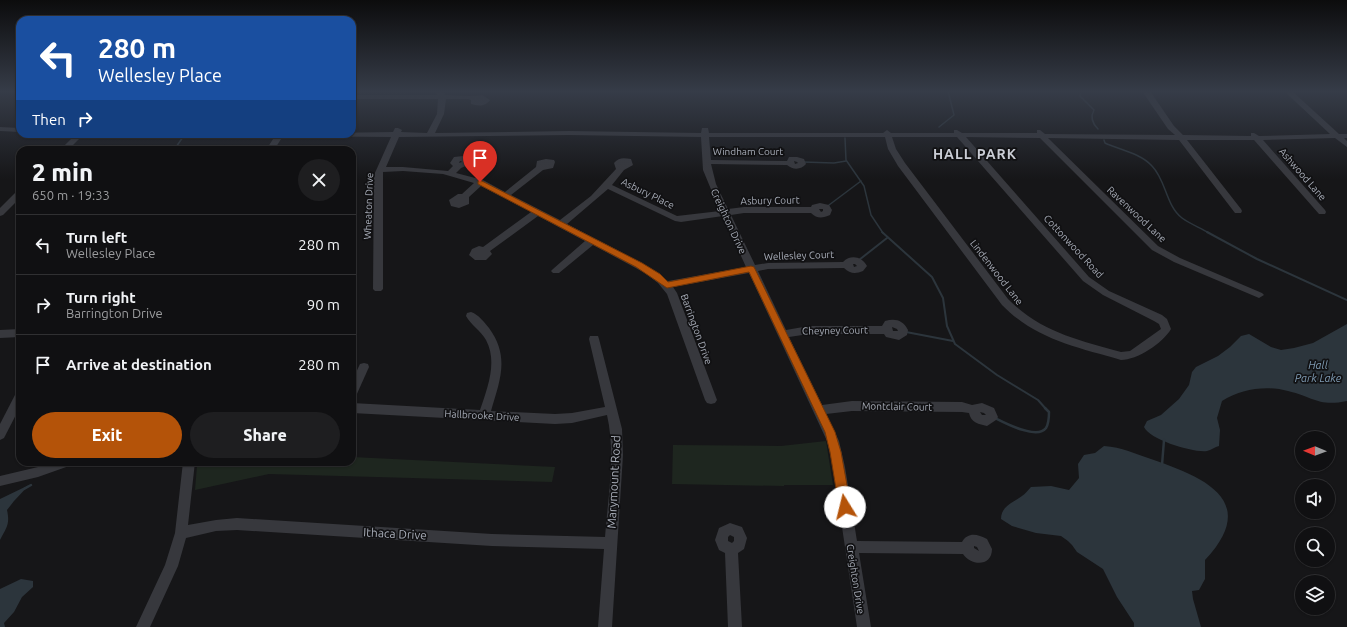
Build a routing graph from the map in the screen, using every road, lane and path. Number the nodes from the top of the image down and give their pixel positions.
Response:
1 (435, 120) edge
2 (1167, 120) edge
3 (1320, 120) edge
4 (356, 128) edge
5 (0, 130) edge
6 (16, 130) edge
7 (430, 130) junction
8 (397, 131) junction
9 (356, 132) edge
10 (705, 132) junction
11 (887, 133) junction
12 (958, 133) junction
13 (1041, 134) junction
14 (1180, 135) junction
15 (1254, 135) junction
16 (1337, 136) junction
17 (1347, 136) edge
18 (76, 138) edge
19 (68, 146) edge
20 (1347, 146) edge
21 (707, 162) junction
22 (789, 163) dead end
23 (458, 166) dead end
24 (622, 167) dead end
25 (542, 168) dead end
26 (380, 170) junction
27 (450, 173) junction
28 (480, 182) junction
29 (608, 186) junction
30 (506, 195) junction
31 (16, 197) edge
32 (464, 197) dead end
33 (814, 210) dead end
34 (1238, 211) dead end
35 (537, 212) junction
36 (1322, 212) dead end
37 (0, 213) edge
38 (725, 213) junction
39 (561, 224) junction
40 (591, 240) junction
41 (485, 250) dead end
42 (847, 265) dead end
43 (751, 269) junction
44 (556, 271) dead end
45 (667, 285) junction
46 (378, 289) dead end
47 (1259, 295) dead end
48 (471, 316) dead end
49 (886, 330) dead end
50 (0, 334) edge
51 (16, 334) edge
52 (783, 334) junction
53 (594, 339) dead end
54 (1140, 350) joint
55 (364, 367) dead end
56 (356, 384) edge
57 (711, 400) dead end
58 (16, 404) edge
59 (356, 408) edge
60 (611, 410) junction
61 (820, 410) junction
62 (974, 410) dead end
63 (484, 415) junction
64 (0, 435) edge
65 (55, 466) edge
66 (189, 466) edge
67 (0, 481) edge
68 (181, 533) junction
69 (611, 543) junction
70 (851, 547) junction
71 (966, 548) dead end
72 (731, 549) dead end
73 (143, 627) edge
74 (605, 627) edge
75 (735, 627) edge
76 (864, 627) edge

1 - 7 street
2 - 14 street
3 - 16 street
4 - 8 street
5 - 6 street
7 - 8 street
7 - 10 street
8 - 9 street
8 - 26 street, Wheaton Drive
10 - 11 street
10 - 21 street, Creighton Drive
11 - 12 street
11 - 54 street, Lindenwood Lane
12 - 13 street
12 - 54 street, Cottonwood Road
13 - 14 street
13 - 47 street, Ravenwood Lane
14 - 15 street
14 - 34 street
15 - 16 street
15 - 36 street, Ashwood Lane
16 - 17 street
16 - 20 street
18 - 19 street
21 - 22 street, Windham Court
21 - 38 street, Creighton Drive
23 - 27 street
24 - 29 street
25 - 30 street
26 - 27 street, Barrington Drive
26 - 46 street, Wheaton Drive
27 - 28 street, Barrington Drive
28 - 30 street, Barrington Drive
28 - 32 street
29 - 38 street, Asbury Place
29 - 39 street
30 - 35 street, Barrington Drive
31 - 37 street
33 - 38 street, Asbury Court
35 - 39 street, Barrington Drive
35 - 41 street
38 - 43 street, Creighton Drive
39 - 40 street, Barrington Drive
40 - 44 street
40 - 45 street, Barrington Drive
42 - 43 street, Wellesley Court
43 - 45 street, Wellesley Court
43 - 52 street, Creighton Drive
45 - 57 street, Barrington Drive
48 - 63 street
49 - 52 street, Cheyney Court
50 - 51 street
52 - 61 street, Creighton Drive
53 - 60 street, Marymount Road
55 - 56 street
58 - 64 street
59 - 63 street, Hallbrooke Drive
60 - 63 street, Hallbrooke Drive
60 - 69 street, Marymount Road
61 - 62 street, Montclair Court
61 - 70 street, Creighton Drive
65 - 67 street
66 - 68 street
68 - 69 street, Ithaca Drive
68 - 73 street
69 - 74 street, Marymount Road
70 - 71 street
70 - 76 street, Creighton Drive
72 - 75 street

